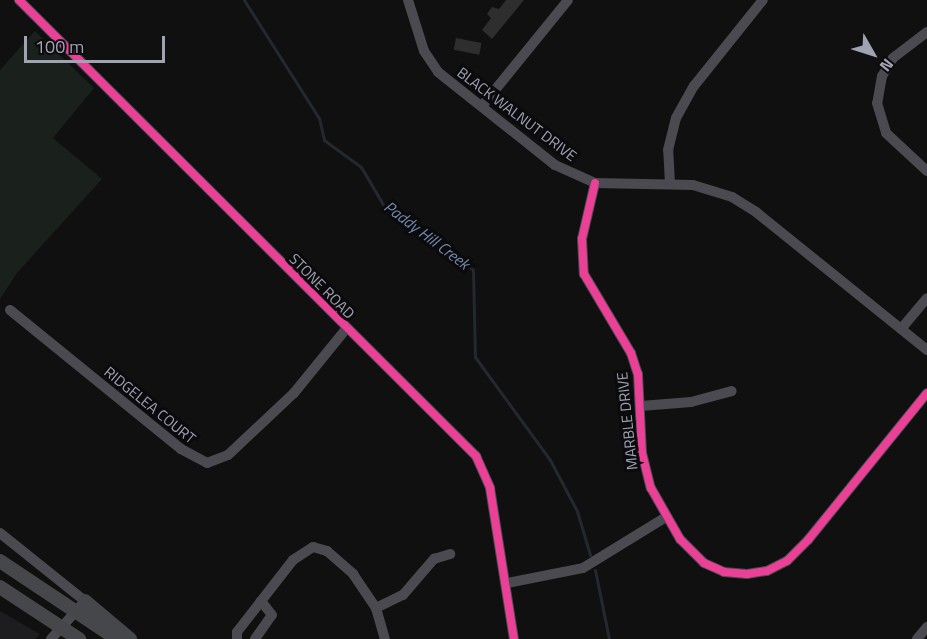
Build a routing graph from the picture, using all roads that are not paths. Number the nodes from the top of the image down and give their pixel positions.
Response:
1 (408, 0) edge
2 (568, 0) edge
3 (763, 0) edge
4 (22, 1) edge
5 (927, 32) edge
6 (482, 106) junction
7 (927, 171) edge
8 (595, 183) junction
9 (670, 184) junction
10 (927, 298) edge
11 (10, 310) dead end
12 (901, 329) junction
13 (346, 330) junction
14 (927, 350) edge
15 (732, 391) dead end
16 (927, 393) edge
17 (641, 406) junction
18 (666, 517) junction
19 (0, 533) edge
20 (450, 554) dead end
21 (0, 561) edge
22 (507, 584) junction
23 (0, 587) edge
24 (85, 601) junction
25 (261, 601) junction
26 (375, 608) junction
27 (75, 612) junction
28 (61, 627) junction
29 (927, 627) edge
30 (51, 639) edge
31 (79, 639) edge
32 (117, 639) edge
33 (130, 639) edge
34 (237, 639) edge
35 (255, 639) edge
36 (385, 639) edge
37 (514, 639) edge
38 (917, 639) edge

1 - 6 street, BLACK WALNUT DRIVE
2 - 6 street
3 - 9 street
4 - 13 street, STONE ROAD
5 - 7 street
6 - 8 street, BLACK WALNUT DRIVE
8 - 9 street, BLACK WALNUT DRIVE
8 - 17 street, MARBLE DRIVE
9 - 12 street, BLACK WALNUT DRIVE
10 - 12 street
11 - 13 street, RIDGELEA COURT
12 - 14 street, BLACK WALNUT DRIVE
13 - 22 street, STONE ROAD
15 - 17 street
16 - 18 street, MARBLE DRIVE
17 - 18 street, MARBLE DRIVE
18 - 22 street
19 - 24 street
20 - 26 street
21 - 27 main road
22 - 37 street, STONE ROAD
23 - 28 main road
24 - 27 street
24 - 33 main road
25 - 26 street
25 - 34 street
25 - 35 street
26 - 36 street
27 - 28 street
27 - 32 main road
28 - 30 street
28 - 31 main road
29 - 38 street

